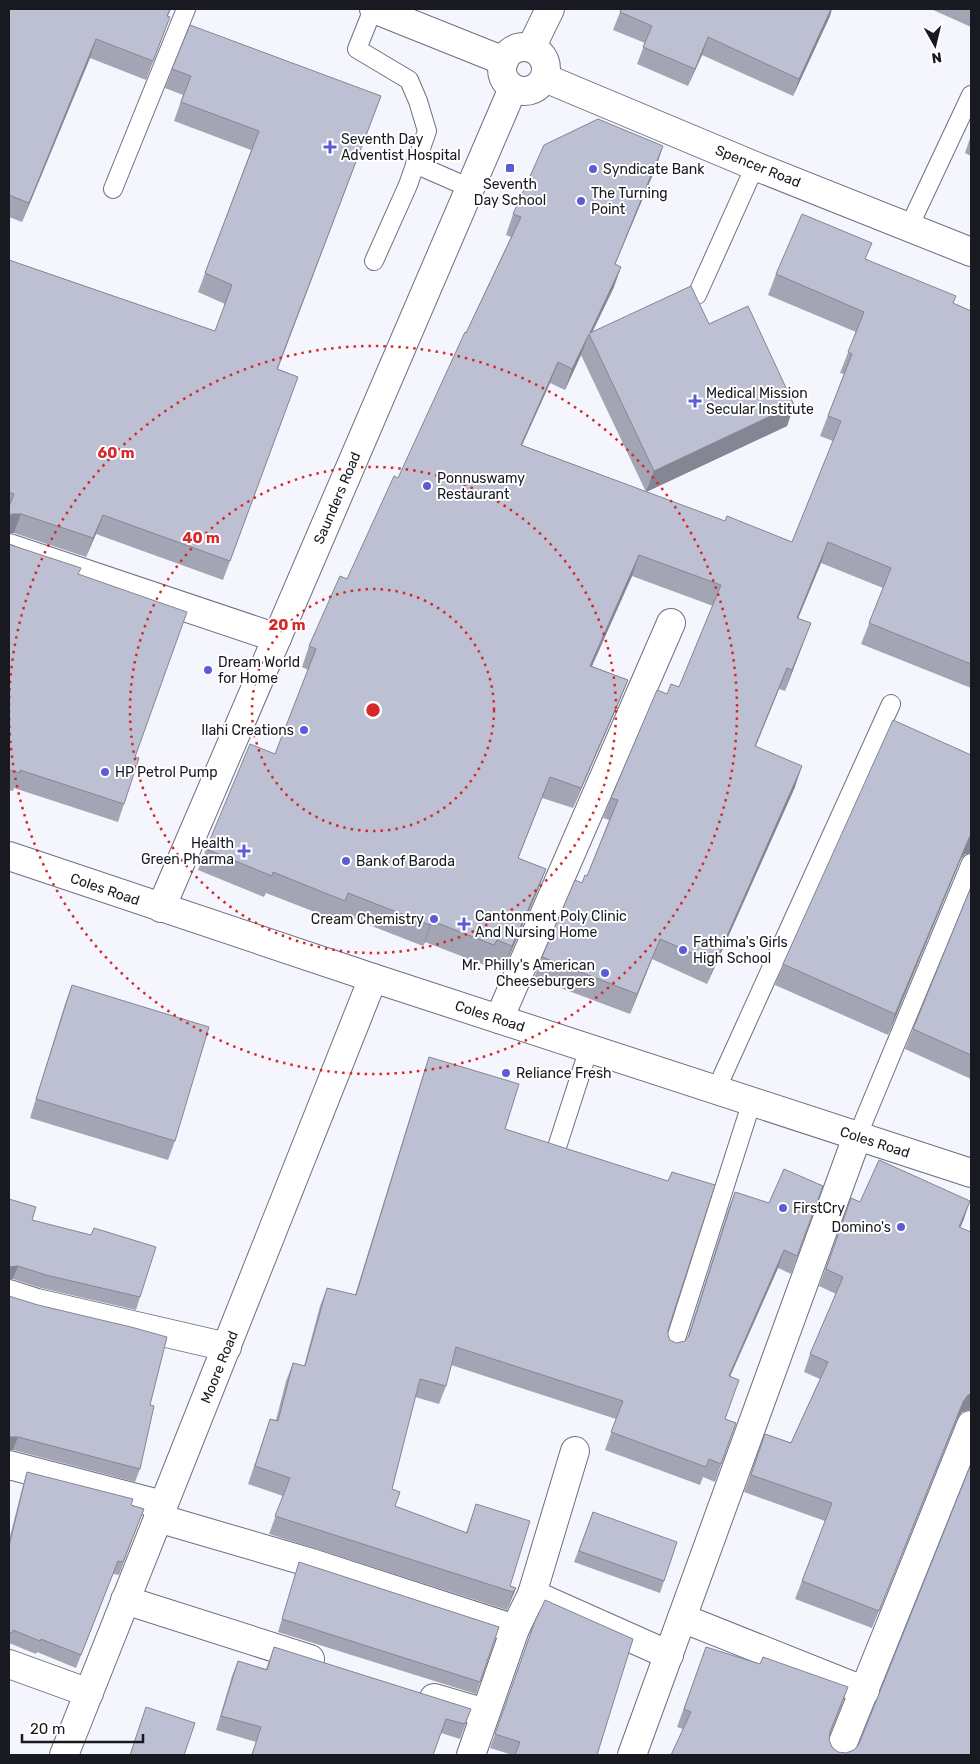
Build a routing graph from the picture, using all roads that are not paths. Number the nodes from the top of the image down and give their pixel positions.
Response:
1 (186, 9) edge
2 (374, 9) edge
3 (550, 9) edge
4 (531, 48) junction
5 (504, 61) junction
6 (545, 78) junction
7 (513, 88) junction
8 (971, 96) edge
9 (415, 164) junction
10 (755, 166) junction
11 (470, 188) junction
12 (113, 189) dead end
13 (909, 227) junction
14 (971, 252) edge
15 (374, 261) dead end
16 (697, 295) edge
17 (9, 548) edge
18 (671, 623) dead end
19 (277, 638) junction
20 (891, 704) dead end
21 (9, 856) edge
22 (971, 863) edge
23 (161, 908) junction
24 (373, 978) junction
25 (500, 1019) junction
26 (589, 1048) junction
27 (716, 1090) junction
28 (752, 1101) junction
29 (857, 1136) junction
30 (557, 1148) edge
31 (971, 1173) edge
32 (9, 1294) edge
33 (227, 1347) junction
34 (672, 1351) edge
35 (971, 1425) edge
36 (575, 1451) dead end
37 (9, 1465) edge
38 (161, 1512) junction
39 (532, 1594) junction
40 (125, 1600) junction
41 (682, 1618) junction
42 (515, 1629) junction
43 (669, 1655) junction
44 (9, 1664) edge
45 (332, 1666) edge
46 (407, 1689) edge
47 (865, 1690) junction
48 (88, 1693) junction
49 (485, 1713) junction
50 (64, 1755) edge
51 (471, 1755) edge
52 (632, 1755) edge
53 (838, 1755) edge

1 - 12 lane
2 - 5 street
2 - 9 lane
3 - 4 street
4 - 5 street
4 - 6 street
5 - 7 street
6 - 7 street
6 - 10 street, Spencer Road
7 - 11 street, Saunders Road
8 - 13 lane
9 - 11 lane
9 - 15 lane
10 - 13 street, Spencer Road
10 - 16 lane
11 - 19 street, Saunders Road
13 - 14 street, Spencer Road
17 - 19 street
18 - 25 street
19 - 23 street, Saunders Road
20 - 27 lane
21 - 23 street, Coles Road
22 - 29 lane
23 - 24 street, Coles Road
24 - 25 street, Coles Road
24 - 33 street, Moore Road
25 - 26 street, Coles Road
26 - 27 street, Coles Road
26 - 30 lane
27 - 28 street, Coles Road
28 - 29 street, Coles Road
28 - 34 lane
29 - 31 street, Coles Road
29 - 41 street
32 - 33 street
33 - 38 street, Moore Road
35 - 47 street
36 - 39 street
37 - 38 street
38 - 40 street, Moore Road
38 - 42 street
39 - 42 street
39 - 43 street
40 - 45 street
40 - 48 street, Moore Road
41 - 43 street
41 - 47 street
42 - 49 street
43 - 52 street
44 - 48 street
46 - 49 street
47 - 53 street
48 - 50 street, Moore Road
49 - 51 street

